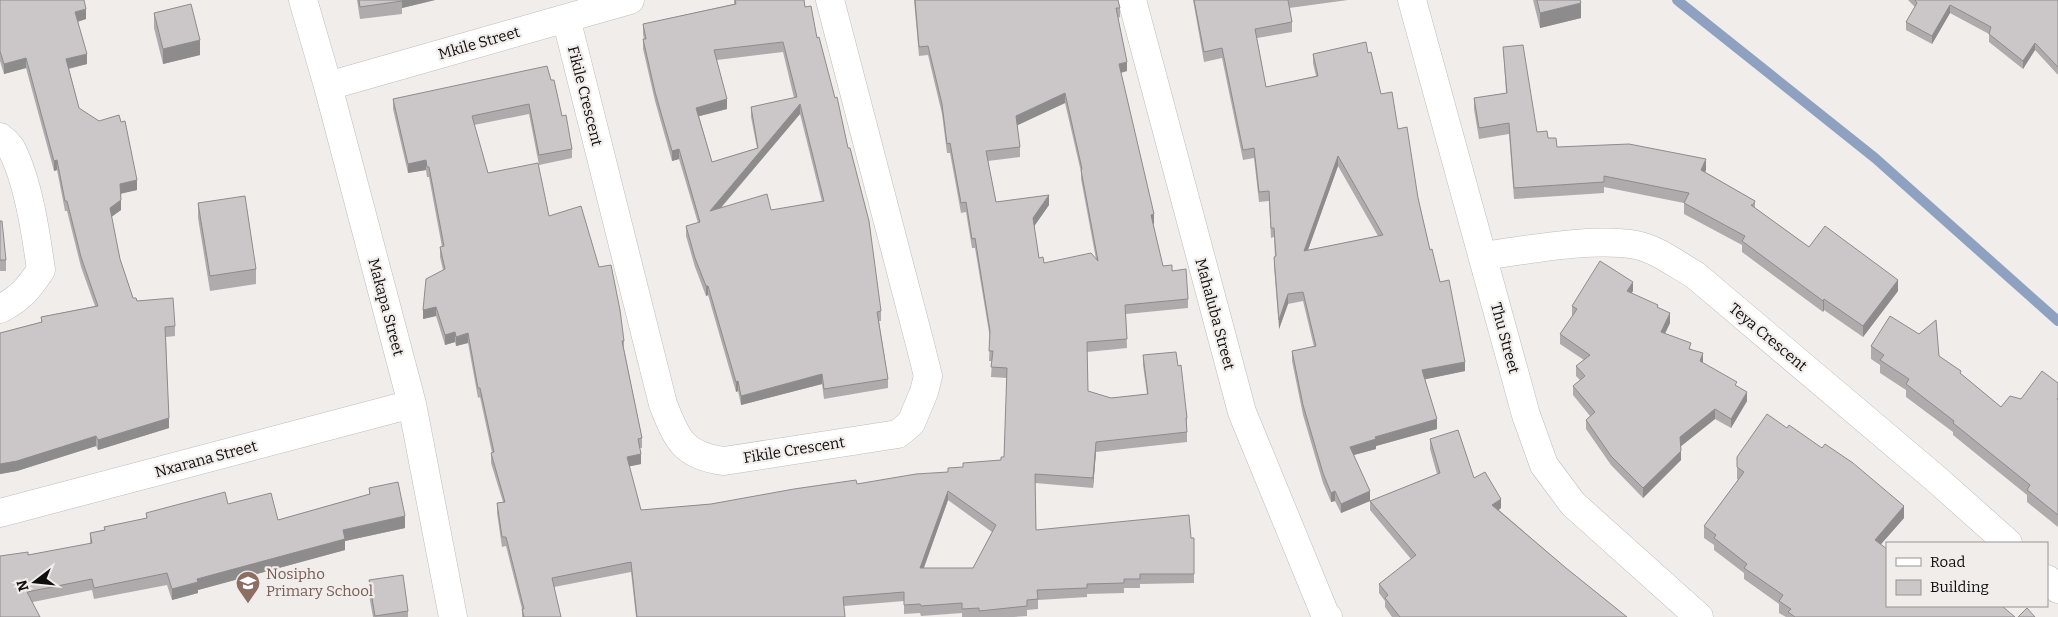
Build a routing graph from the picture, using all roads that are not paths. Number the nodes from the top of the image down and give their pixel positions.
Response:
1 (303, 0) edge
2 (630, 0) edge
3 (830, 0) edge
4 (1132, 0) edge
5 (1412, 0) edge
6 (566, 18) junction
7 (328, 86) junction
8 (0, 137) edge
9 (1483, 256) junction
10 (0, 309) edge
11 (412, 404) junction
12 (0, 513) edge
13 (2007, 542) edge
14 (2048, 580) edge
15 (2058, 589) edge
16 (1323, 616) edge
17 (453, 617) edge
18 (1699, 617) edge

1 - 7 street, Makapa Street
2 - 6 street, Mkile Street
3 - 6 street, Fikile Crescent
4 - 16 street, Mahaluba Street
5 - 9 street, Thu Street
6 - 7 street, Mkile Street
7 - 11 street, Makapa Street
8 - 10 street
9 - 13 street, Teya Crescent
9 - 18 street, Thu Street
11 - 12 street, Nxarana Street
11 - 17 street, Makapa Street
14 - 15 street

